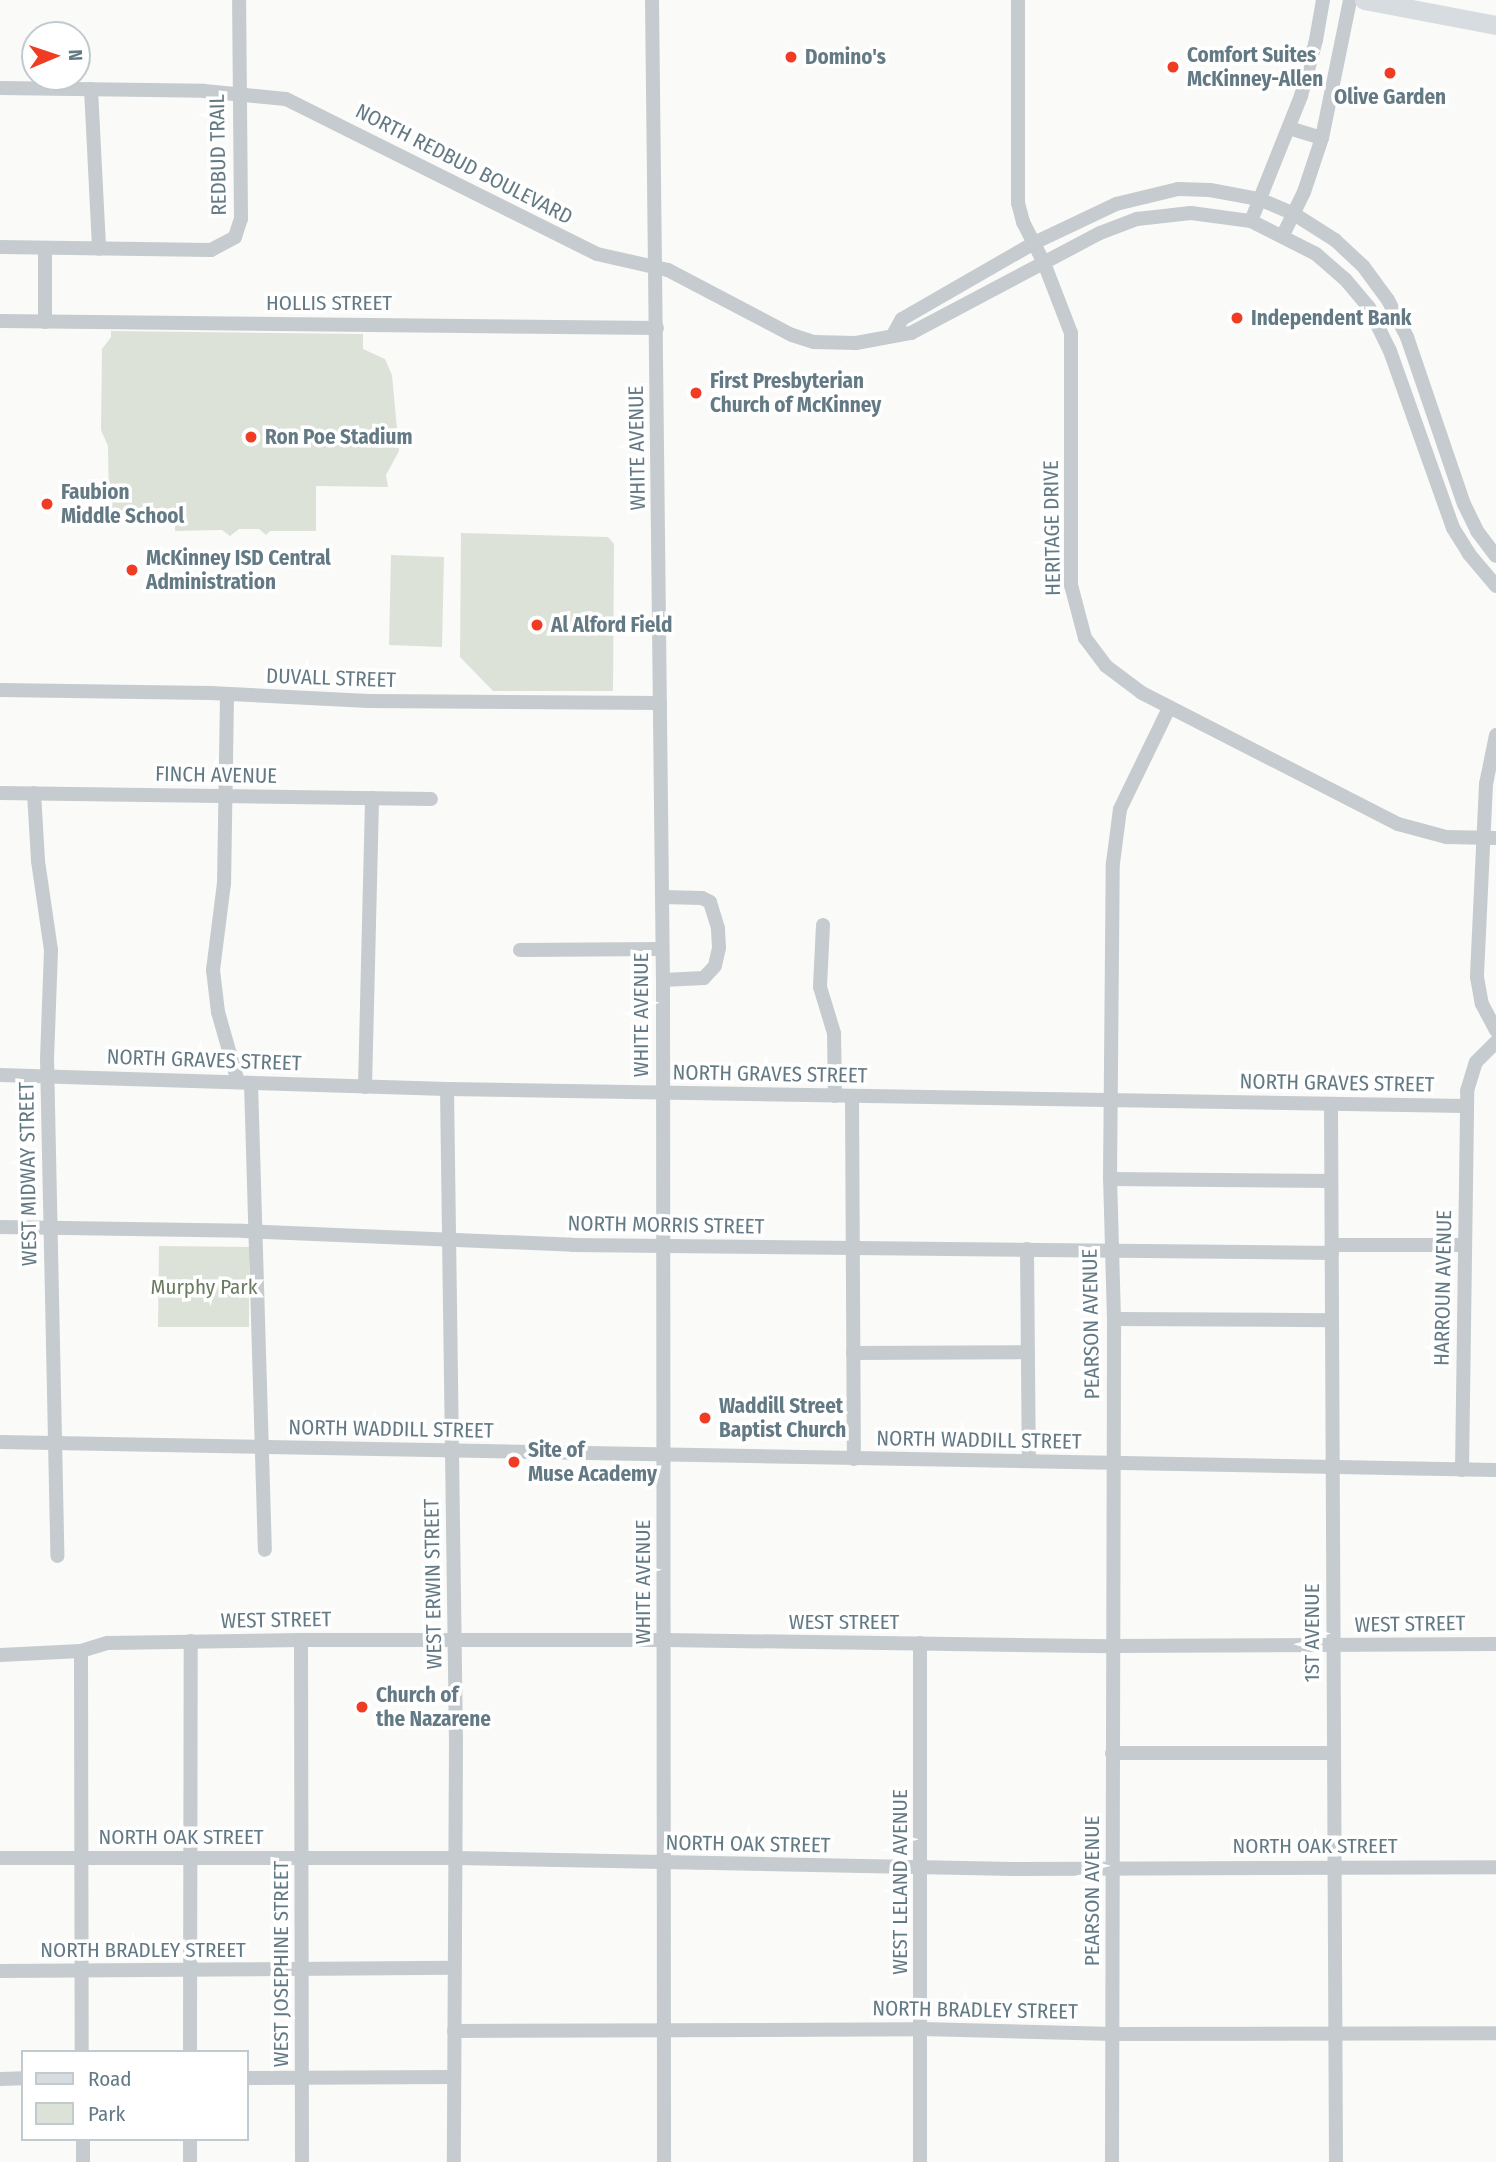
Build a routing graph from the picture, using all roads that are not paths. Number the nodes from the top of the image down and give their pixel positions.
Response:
1 (239, 0) edge
2 (652, 0) edge
3 (1018, 0) edge
4 (1323, 0) edge
5 (1350, 0) edge
6 (1364, 0) edge
7 (1496, 25) edge
8 (0, 88) edge
9 (21, 88) edge
10 (91, 89) joint
11 (238, 96) junction
12 (1289, 128) junction
13 (1322, 138) junction
14 (1259, 199) junction
15 (1294, 214) junction
16 (1251, 221) junction
17 (1283, 235) junction
18 (1034, 243) junction
19 (0, 247) edge
20 (45, 247) junction
21 (99, 249) junction
22 (1044, 262) junction
23 (656, 266) junction
24 (0, 321) edge
25 (45, 321) junction
26 (657, 328) junction
27 (893, 335) junction
28 (1496, 556) edge
29 (1496, 586) edge
30 (0, 690) edge
31 (227, 696) junction
32 (660, 703) junction
33 (1169, 708) junction
34 (1496, 735) edge
35 (0, 793) edge
36 (34, 793) junction
37 (226, 796) junction
38 (372, 798) junction
39 (431, 799) dead end
40 (1489, 838) edge
41 (662, 897) junction
42 (823, 925) dead end
43 (662, 949) junction
44 (520, 950) dead end
45 (663, 980) junction
46 (1496, 1030) edge
47 (1496, 1042) edge
48 (0, 1075) edge
49 (48, 1076) junction
50 (245, 1082) junction
51 (365, 1087) junction
52 (447, 1089) junction
53 (663, 1093) junction
54 (835, 1096) junction
55 (852, 1096) junction
56 (1110, 1101) junction
57 (1331, 1104) junction
58 (1465, 1106) junction
59 (1110, 1180) junction
60 (1331, 1181) junction
61 (0, 1227) edge
62 (50, 1228) junction
63 (257, 1233) junction
64 (449, 1239) junction
65 (1465, 1245) junction
66 (664, 1246) junction
67 (852, 1247) junction
68 (1027, 1249) junction
69 (1332, 1249) junction
70 (1110, 1251) junction
71 (1114, 1319) junction
72 (1332, 1320) junction
73 (1028, 1352) junction
74 (853, 1353) junction
75 (0, 1442) edge
76 (56, 1443) junction
77 (264, 1448) junction
78 (452, 1450) junction
79 (664, 1454) junction
80 (854, 1459) junction
81 (1030, 1461) junction
82 (1114, 1463) junction
83 (1333, 1466) junction
84 (1462, 1470) junction
85 (1496, 1470) edge
86 (265, 1550) dead end
87 (57, 1556) dead end
88 (455, 1639) junction
89 (301, 1640) junction
90 (664, 1640) junction
91 (191, 1642) junction
92 (920, 1643) junction
93 (1496, 1644) edge
94 (1111, 1646) junction
95 (1333, 1646) junction
96 (80, 1651) junction
97 (0, 1655) edge
98 (1333, 1753) junction
99 (1112, 1754) junction
100 (190, 1857) junction
101 (455, 1857) junction
102 (0, 1858) edge
103 (80, 1858) junction
104 (302, 1858) junction
105 (664, 1864) junction
106 (1334, 1866) junction
107 (1496, 1867) edge
108 (920, 1868) junction
109 (1113, 1868) junction
110 (454, 1968) junction
111 (190, 1970) junction
112 (302, 1970) junction
113 (0, 1971) edge
114 (81, 1971) junction
115 (922, 2029) junction
116 (454, 2031) junction
117 (666, 2031) junction
118 (1334, 2032) junction
119 (1496, 2033) edge
120 (1114, 2034) junction
121 (82, 2050) edge
122 (190, 2050) edge
123 (454, 2077) junction
124 (0, 2078) edge
125 (21, 2078) edge
126 (248, 2078) edge
127 (302, 2078) junction
128 (83, 2141) edge
129 (190, 2141) edge
130 (83, 2162) edge
131 (190, 2162) edge
132 (302, 2162) edge
133 (454, 2162) edge
134 (664, 2162) edge
135 (920, 2162) edge
136 (1112, 2162) edge
137 (1336, 2162) edge

1 - 11 street, REDBUD TRAIL
2 - 23 street, WHITE AVENUE
3 - 18 street, HERITAGE DRIVE
4 - 12 street
5 - 13 street
6 - 7 main road
8 - 9 street, NORTH REDBUD BOULEVARD
10 - 11 street, NORTH REDBUD BOULEVARD
10 - 21 street
11 - 21 street, REDBUD TRAIL
11 - 23 street, NORTH REDBUD BOULEVARD
12 - 13 street
12 - 14 street
13 - 15 street
14 - 15 street
14 - 16 street
14 - 18 street
15 - 17 street
15 - 28 street
16 - 17 street, NORTH REDBUD BOULEVARD
16 - 22 street, NORTH REDBUD BOULEVARD
17 - 29 street, NORTH REDBUD BOULEVARD
18 - 22 street, HERITAGE DRIVE
18 - 27 street
19 - 20 street, REDBUD TRAIL
20 - 21 street, REDBUD TRAIL
20 - 25 street
22 - 27 street, NORTH REDBUD BOULEVARD
22 - 33 street, HERITAGE DRIVE
23 - 26 street, WHITE AVENUE
23 - 27 street, NORTH REDBUD BOULEVARD
24 - 25 street, HOLLIS STREET
25 - 26 street, HOLLIS STREET
26 - 32 street, WHITE AVENUE
30 - 31 street, DUVALL STREET
31 - 32 street, DUVALL STREET
31 - 37 street
32 - 41 street, WHITE AVENUE
33 - 40 street, HERITAGE DRIVE
33 - 56 street, PEARSON AVENUE
34 - 40 street
35 - 36 street, FINCH AVENUE
36 - 37 street, FINCH AVENUE
36 - 49 street, WEST MIDWAY STREET
37 - 38 street, FINCH AVENUE
37 - 50 street
38 - 39 street, FINCH AVENUE
38 - 51 street
40 - 46 street
41 - 43 street, WHITE AVENUE
41 - 45 street
42 - 54 street
43 - 44 street
43 - 45 street, WHITE AVENUE
45 - 53 street, WHITE AVENUE
47 - 58 street
48 - 49 street, NORTH GRAVES STREET
49 - 50 street, NORTH GRAVES STREET
49 - 62 street, WEST MIDWAY STREET
50 - 51 street, NORTH GRAVES STREET
50 - 63 street
51 - 52 street, NORTH GRAVES STREET
52 - 53 street, NORTH GRAVES STREET
52 - 64 street, WEST ERWIN STREET
53 - 54 street, NORTH GRAVES STREET
53 - 66 street, WHITE AVENUE
54 - 55 street, NORTH GRAVES STREET
55 - 56 street, NORTH GRAVES STREET
55 - 67 street
56 - 57 street, NORTH GRAVES STREET
56 - 59 street, PEARSON AVENUE
57 - 58 street, NORTH GRAVES STREET
57 - 60 street, 1ST AVENUE
58 - 65 street, HARROUN AVENUE
59 - 60 street
59 - 70 street, PEARSON AVENUE
60 - 69 street, 1ST AVENUE
61 - 62 street, NORTH MORRIS STREET
62 - 63 street, NORTH MORRIS STREET
62 - 76 street, WEST MIDWAY STREET
63 - 64 street, NORTH MORRIS STREET
63 - 77 street
64 - 66 street, NORTH MORRIS STREET
64 - 78 street, WEST ERWIN STREET
65 - 69 street, NORTH MORRIS STREET
65 - 84 street, HARROUN AVENUE
66 - 67 street, NORTH MORRIS STREET
66 - 79 street, WHITE AVENUE
67 - 68 street, NORTH MORRIS STREET
67 - 74 street
68 - 70 street, NORTH MORRIS STREET
68 - 73 street
69 - 70 street, NORTH MORRIS STREET
69 - 72 street, 1ST AVENUE
70 - 71 street, PEARSON AVENUE
71 - 72 street
71 - 82 street, PEARSON AVENUE
72 - 83 street, 1ST AVENUE
73 - 74 street
73 - 81 street
74 - 80 street
75 - 76 street, NORTH WADDILL STREET
76 - 77 street, NORTH WADDILL STREET
76 - 87 street, WEST MIDWAY STREET
77 - 78 street, NORTH WADDILL STREET
77 - 86 street
78 - 79 street, NORTH WADDILL STREET
78 - 88 street, WEST ERWIN STREET
79 - 80 street, NORTH WADDILL STREET
79 - 90 street, WHITE AVENUE
80 - 81 street, NORTH WADDILL STREET
81 - 82 street, NORTH WADDILL STREET
82 - 83 street, NORTH WADDILL STREET
82 - 94 street, PEARSON AVENUE
83 - 84 street, NORTH WADDILL STREET
83 - 95 street, 1ST AVENUE
84 - 85 street, NORTH WADDILL STREET
88 - 89 street, WEST STREET
88 - 90 street, WEST STREET
88 - 101 street, WEST ERWIN STREET
89 - 91 street, WEST STREET
89 - 104 street, WEST JOSEPHINE STREET
90 - 92 street, WEST STREET
90 - 105 street, WHITE AVENUE
91 - 96 street, WEST STREET
91 - 100 street, WEST STREET
92 - 94 street, WEST STREET
92 - 108 street, WEST LELAND AVENUE
93 - 95 street, WEST STREET
94 - 95 street, WEST STREET
94 - 99 street, PEARSON AVENUE
95 - 98 street, 1ST AVENUE
96 - 97 street, WEST STREET
96 - 103 street
98 - 99 street
98 - 106 street, 1ST AVENUE
99 - 109 street, PEARSON AVENUE
100 - 103 street, NORTH OAK STREET
100 - 104 street, NORTH OAK STREET
100 - 111 street, WEST STREET
101 - 104 street, NORTH OAK STREET
101 - 105 street, NORTH OAK STREET
101 - 110 street, WEST ERWIN STREET
102 - 103 street, NORTH OAK STREET
103 - 114 street
104 - 112 street, WEST JOSEPHINE STREET
105 - 108 street, NORTH OAK STREET
105 - 117 street, WHITE AVENUE
106 - 107 street, NORTH OAK STREET
106 - 109 street, NORTH OAK STREET
106 - 118 street, 1ST AVENUE
108 - 109 street, NORTH OAK STREET
108 - 115 street, WEST LELAND AVENUE
109 - 120 street, PEARSON AVENUE
110 - 112 street, NORTH BRADLEY STREET
110 - 116 street, WEST ERWIN STREET
111 - 112 street, NORTH BRADLEY STREET
111 - 114 street, NORTH BRADLEY STREET
111 - 122 street, WEST STREET
112 - 127 street, WEST JOSEPHINE STREET
113 - 114 street, NORTH BRADLEY STREET
114 - 121 street
115 - 117 street, NORTH BRADLEY STREET
115 - 120 street, NORTH BRADLEY STREET
115 - 135 street, WEST LELAND AVENUE
116 - 117 street, NORTH BRADLEY STREET
116 - 123 street, WEST ERWIN STREET
117 - 134 street, WHITE AVENUE
118 - 119 street, NORTH BRADLEY STREET
118 - 120 street, NORTH BRADLEY STREET
118 - 137 street, 1ST AVENUE
120 - 136 street, PEARSON AVENUE
123 - 127 street
123 - 133 street, WEST ERWIN STREET
124 - 125 street
126 - 127 street
127 - 132 street, WEST JOSEPHINE STREET
128 - 130 street
129 - 131 street

